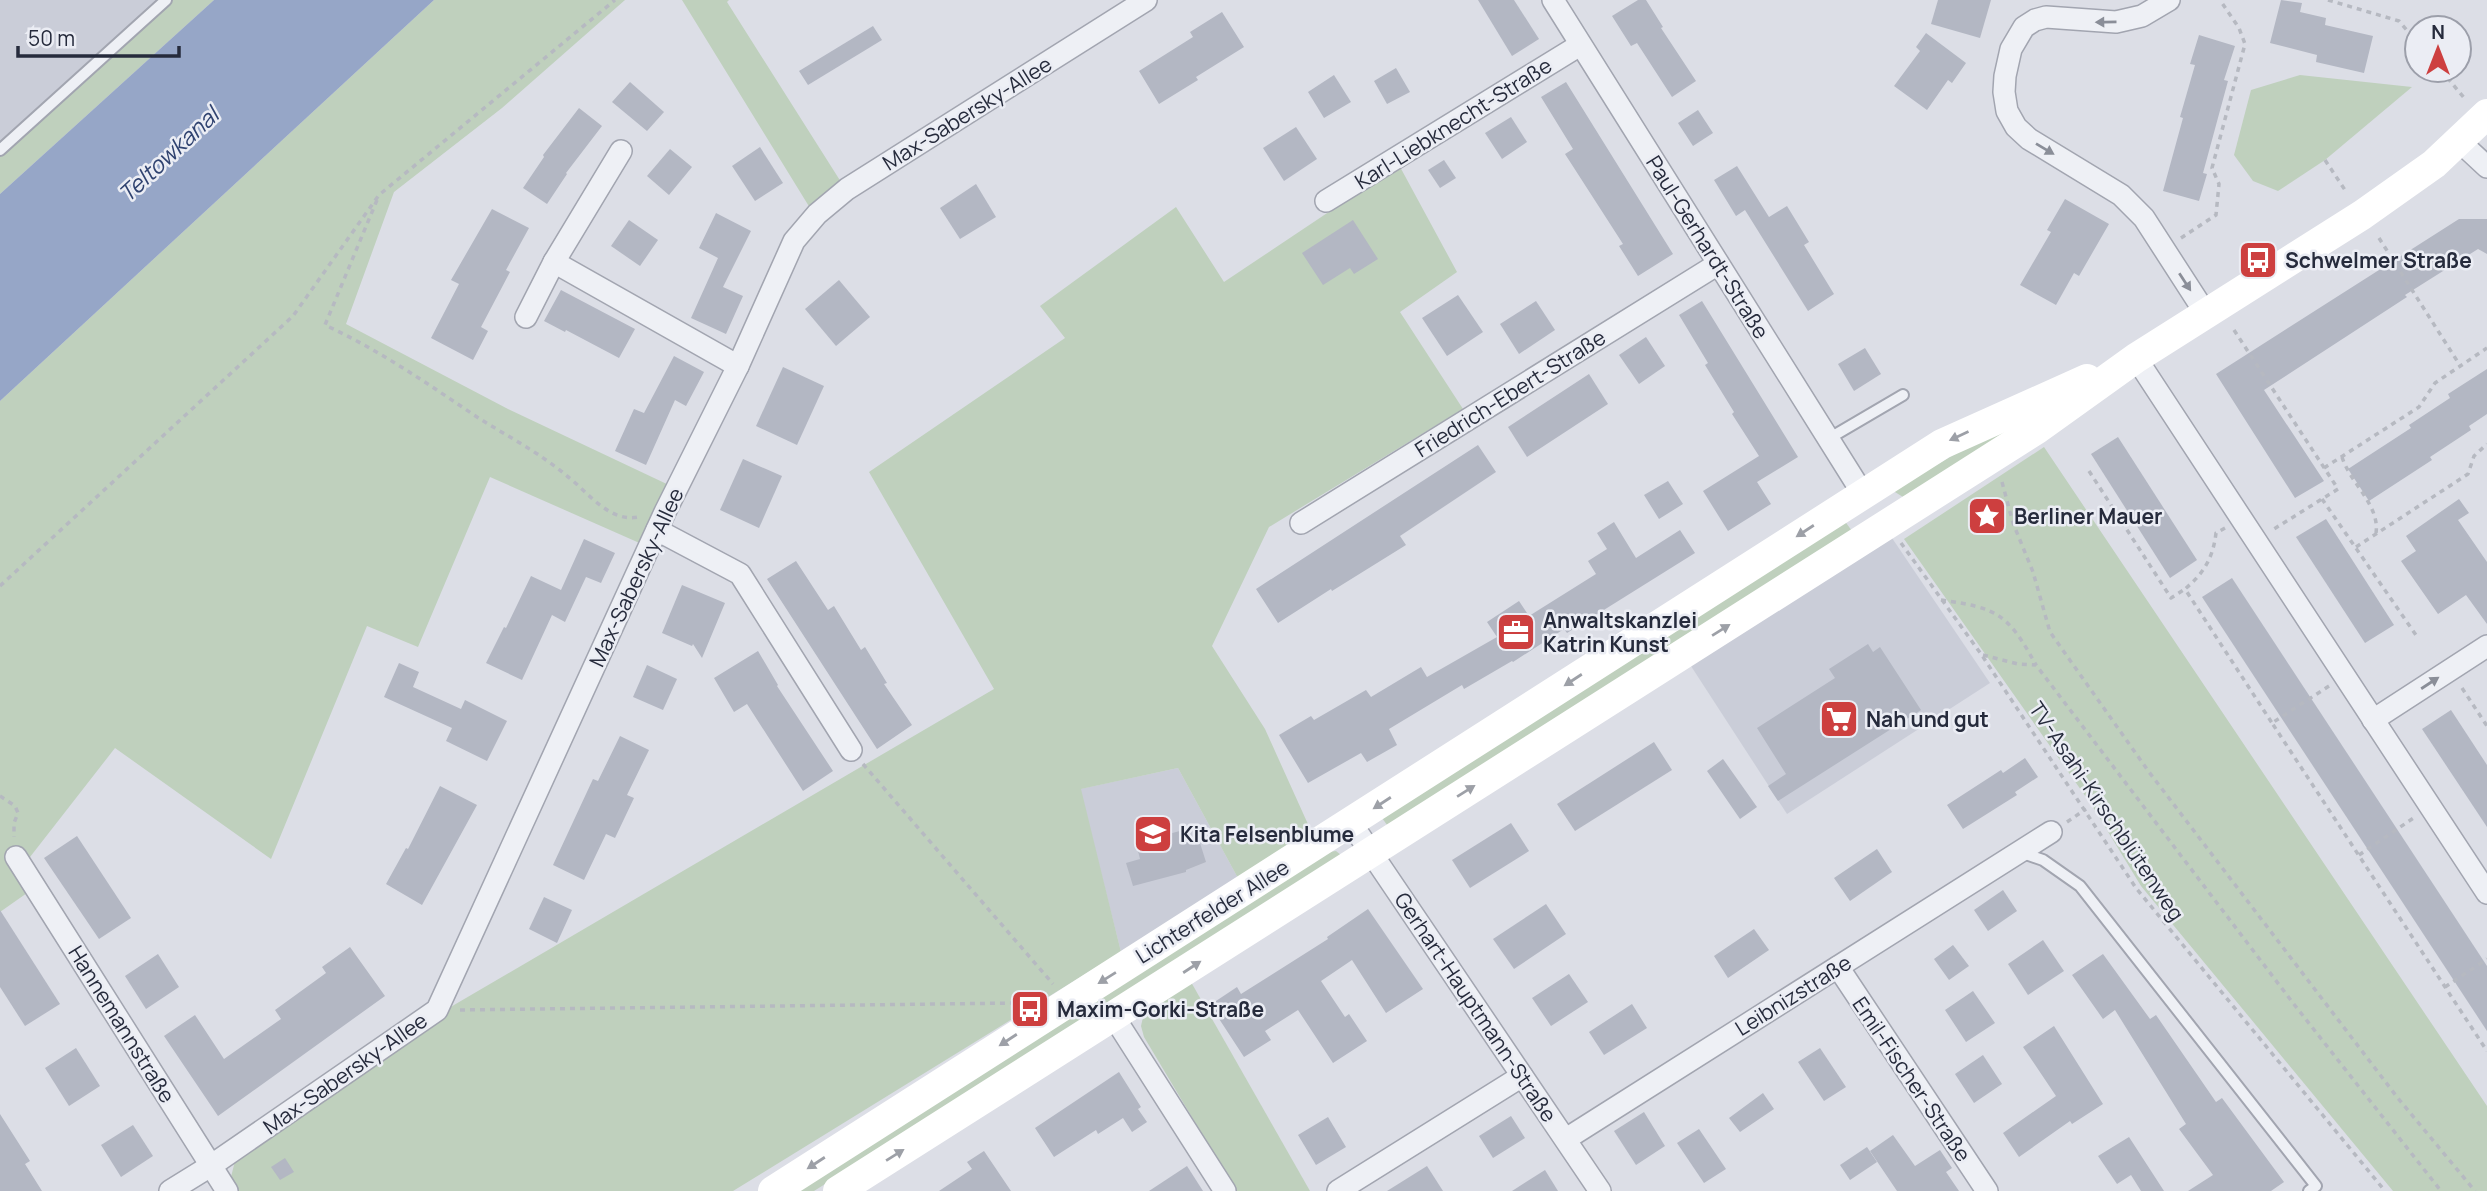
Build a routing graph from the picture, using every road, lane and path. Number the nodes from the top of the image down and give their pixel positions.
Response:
1 (166, 0) edge
2 (615, 0) edge
3 (1146, 0) edge
4 (1553, 0) edge
5 (2169, 0) edge
6 (2220, 0) edge
7 (2328, 0) edge
8 (2403, 26) edge
9 (1580, 45) junction
10 (2454, 84) edge
11 (2479, 110) edge
12 (2459, 141) junction
13 (0, 150) edge
14 (621, 151) dead end
15 (2325, 160) dead end
16 (2487, 167) edge
17 (379, 195) junction
18 (2350, 198) dead end
19 (1326, 201) dead end
20 (2379, 238) dead end
21 (2165, 250) junction
22 (554, 262) junction
23 (1718, 264) junction
24 (2206, 314) junction
25 (526, 317) dead end
26 (2234, 330) dead end
27 (2487, 348) edge
28 (2136, 358) junction
29 (738, 366) junction
30 (2461, 367) junction
31 (1903, 395) dead end
32 (2029, 418) junction
33 (1828, 439) junction
34 (2487, 444) edge
35 (2342, 457) junction
36 (2325, 468) junction
37 (2090, 471) dead end
38 (1999, 473) dead end
39 (1863, 494) junction
40 (2322, 499) junction
41 (2241, 518) junction
42 (661, 521) junction
43 (1301, 523) dead end
44 (1892, 530) junction
45 (2269, 533) dead end
46 (2376, 534) junction
47 (2356, 547) junction
48 (0, 586) edge
49 (2185, 589) junction
50 (1941, 600) junction
51 (2418, 638) dead end
52 (2487, 646) edge
53 (1981, 654) junction
54 (2036, 665) junction
55 (2345, 676) junction
56 (2458, 680) dead end
57 (2373, 720) junction
58 (2272, 723) junction
59 (2487, 726) edge
60 (851, 750) joint
61 (0, 796) edge
62 (2430, 806) junction
63 (1351, 823) junction
64 (2051, 832) dead end
65 (1371, 852) junction
66 (2020, 852) junction
67 (2359, 855) junction
68 (16, 857) joint
69 (2487, 893) edge
70 (2487, 959) edge
71 (1838, 967) junction
72 (2445, 987) junction
73 (1026, 1003) dead end
74 (1066, 1004) junction
75 (437, 1010) junction
76 (1114, 1017) junction
77 (2487, 1051) edge
78 (1522, 1076) junction
79 (1566, 1139) junction
80 (212, 1166) junction
81 (170, 1191) edge
82 (227, 1191) edge
83 (773, 1191) edge
84 (838, 1191) edge
85 (1225, 1191) edge
86 (1338, 1191) edge
87 (1600, 1191) edge
88 (1987, 1191) edge
89 (2309, 1191) edge
90 (2385, 1191) edge
91 (2441, 1191) edge
92 (2474, 1191) edge

1 - 13 lane
2 - 17 path
3 - 29 street, Max-Sabersky-Allee
4 - 9 street, Paul-Gerhardt-Straße
5 -> 21 street
6 - 21 path
7 - 8 path
9 - 19 street, Karl-Liebknecht-Straße
9 - 23 street, Paul-Gerhardt-Straße
10 - 11 path
11 - 12 main road
12 - 16 street
12 - 24 main road
14 - 22 street
15 - 18 path
17 - 42 path
17 - 48 path
20 - 30 path
21 -> 24 street
22 - 25 street
22 - 29 street
23 - 33 street, Paul-Gerhardt-Straße
23 - 43 street, Friedrich-Ebert-Straße
24 - 28 main road
26 - 36 path
27 - 30 path
28 - 32 main road
28 - 41 street
29 - 42 street, Max-Sabersky-Allee
30 - 35 path
31 - 33 lane
32 -> 39 main road, Lichterfelder Allee
32 - 44 main road, Lichterfelder Allee
33 - 39 street, Paul-Gerhardt-Straße
34 - 46 path
35 - 36 path
35 - 46 path
36 - 40 path
37 - 49 path
38 - 92 path
39 - 44 main road
39 -> 63 main road, Lichterfelder Allee
40 - 45 path
40 - 47 path
41 - 49 path
41 - 55 street
42 - 60 street
42 - 75 street, Max-Sabersky-Allee
44 - 50 path, TV-Asahi-Kirschblütenweg
65 -> 44 main road, Lichterfelder Allee
46 - 47 path
47 - 51 path
49 - 58 path
50 - 53 path, TV-Asahi-Kirschblütenweg
50 - 54 path
57 -> 52 street
53 - 54 path
53 - 90 path, TV-Asahi-Kirschblütenweg
54 - 91 path
55 - 57 street
55 - 58 path
56 - 59 path
57 - 62 street
58 - 67 path
60 - 74 path
61 - 68 path
62 - 67 path
62 - 69 street
63 - 65 street, Gerhart-Hauptmann-Straße
63 -> 74 main road, Lichterfelder Allee
64 - 66 street, Leibnizstraße
76 -> 65 main road, Lichterfelder Allee
65 - 78 street, Gerhart-Hauptmann-Straße
66 - 71 street, Leibnizstraße
66 - 89 lane
67 - 72 path
68 - 80 street, Hannemannstraße
70 - 72 path
71 - 79 street, Leibnizstraße
71 - 88 street, Emil-Fischer-Straße
72 - 77 path
73 - 75 path
74 -> 83 main road, Lichterfelder Allee
75 - 80 street, Max-Sabersky-Allee
84 -> 76 main road, Lichterfelder Allee
76 - 85 street
78 - 79 street, Gerhart-Hauptmann-Straße
78 - 86 street
79 - 87 street, Gerhart-Hauptmann-Straße
80 - 81 street, Max-Sabersky-Allee
80 - 82 street, Hannemannstraße

